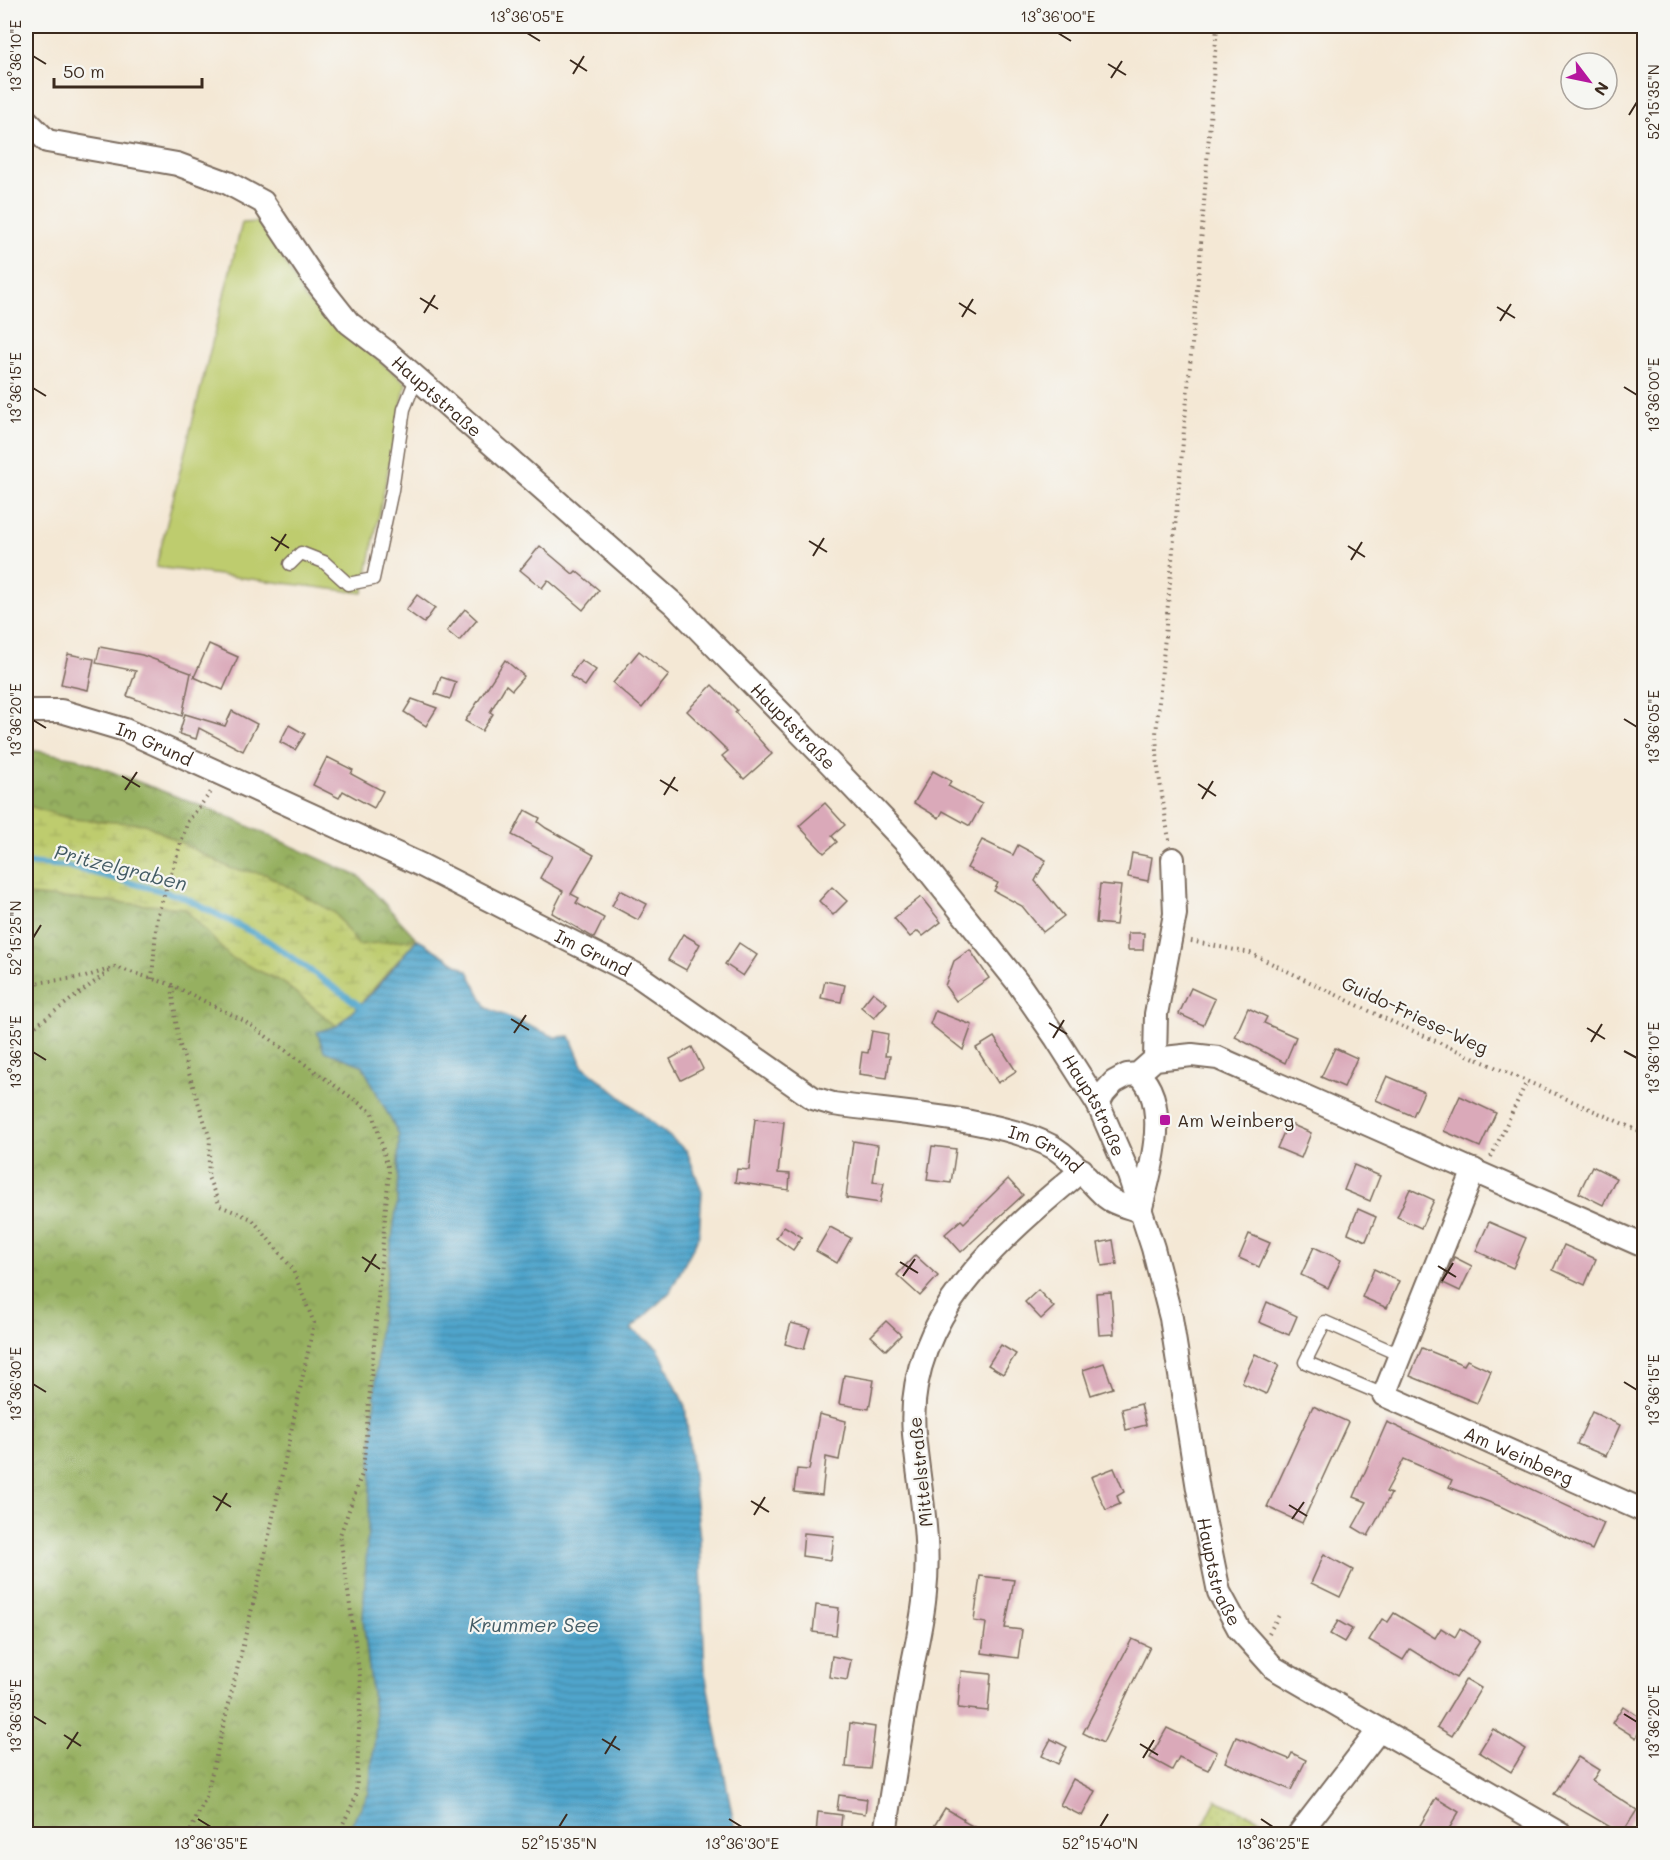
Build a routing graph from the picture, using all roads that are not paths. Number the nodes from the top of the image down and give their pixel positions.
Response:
1 (26, 120) edge
2 (416, 379) junction
3 (290, 564) dead end
4 (26, 711) edge
5 (1173, 859) road end
6 (1155, 1059) junction
7 (1138, 1074) junction
8 (1098, 1104) junction
9 (1082, 1170) junction
10 (1479, 1172) junction
11 (1140, 1211) junction
12 (1644, 1246) edge
13 (1400, 1355) junction
14 (1384, 1395) junction
15 (1644, 1511) edge
16 (1379, 1730) junction
17 (885, 1834) edge
18 (1299, 1834) edge
19 (1560, 1834) edge

1 - 2 street, Hauptstraße
2 - 3 lane
2 - 8 street, Hauptstraße
4 - 9 street, Im Grund
5 - 6 street
6 - 7 street
6 - 10 street
7 - 8 street
7 - 11 street
8 - 11 street, Hauptstraße
9 - 11 street, Im Grund
9 - 17 street, Mittelstraße
10 - 12 street
10 - 13 street
11 - 16 street, Hauptstraße
13 - 14 street
13 - 14 lane
14 - 15 street, Am Weinberg
16 - 18 street
16 - 19 street, Hauptstraße

